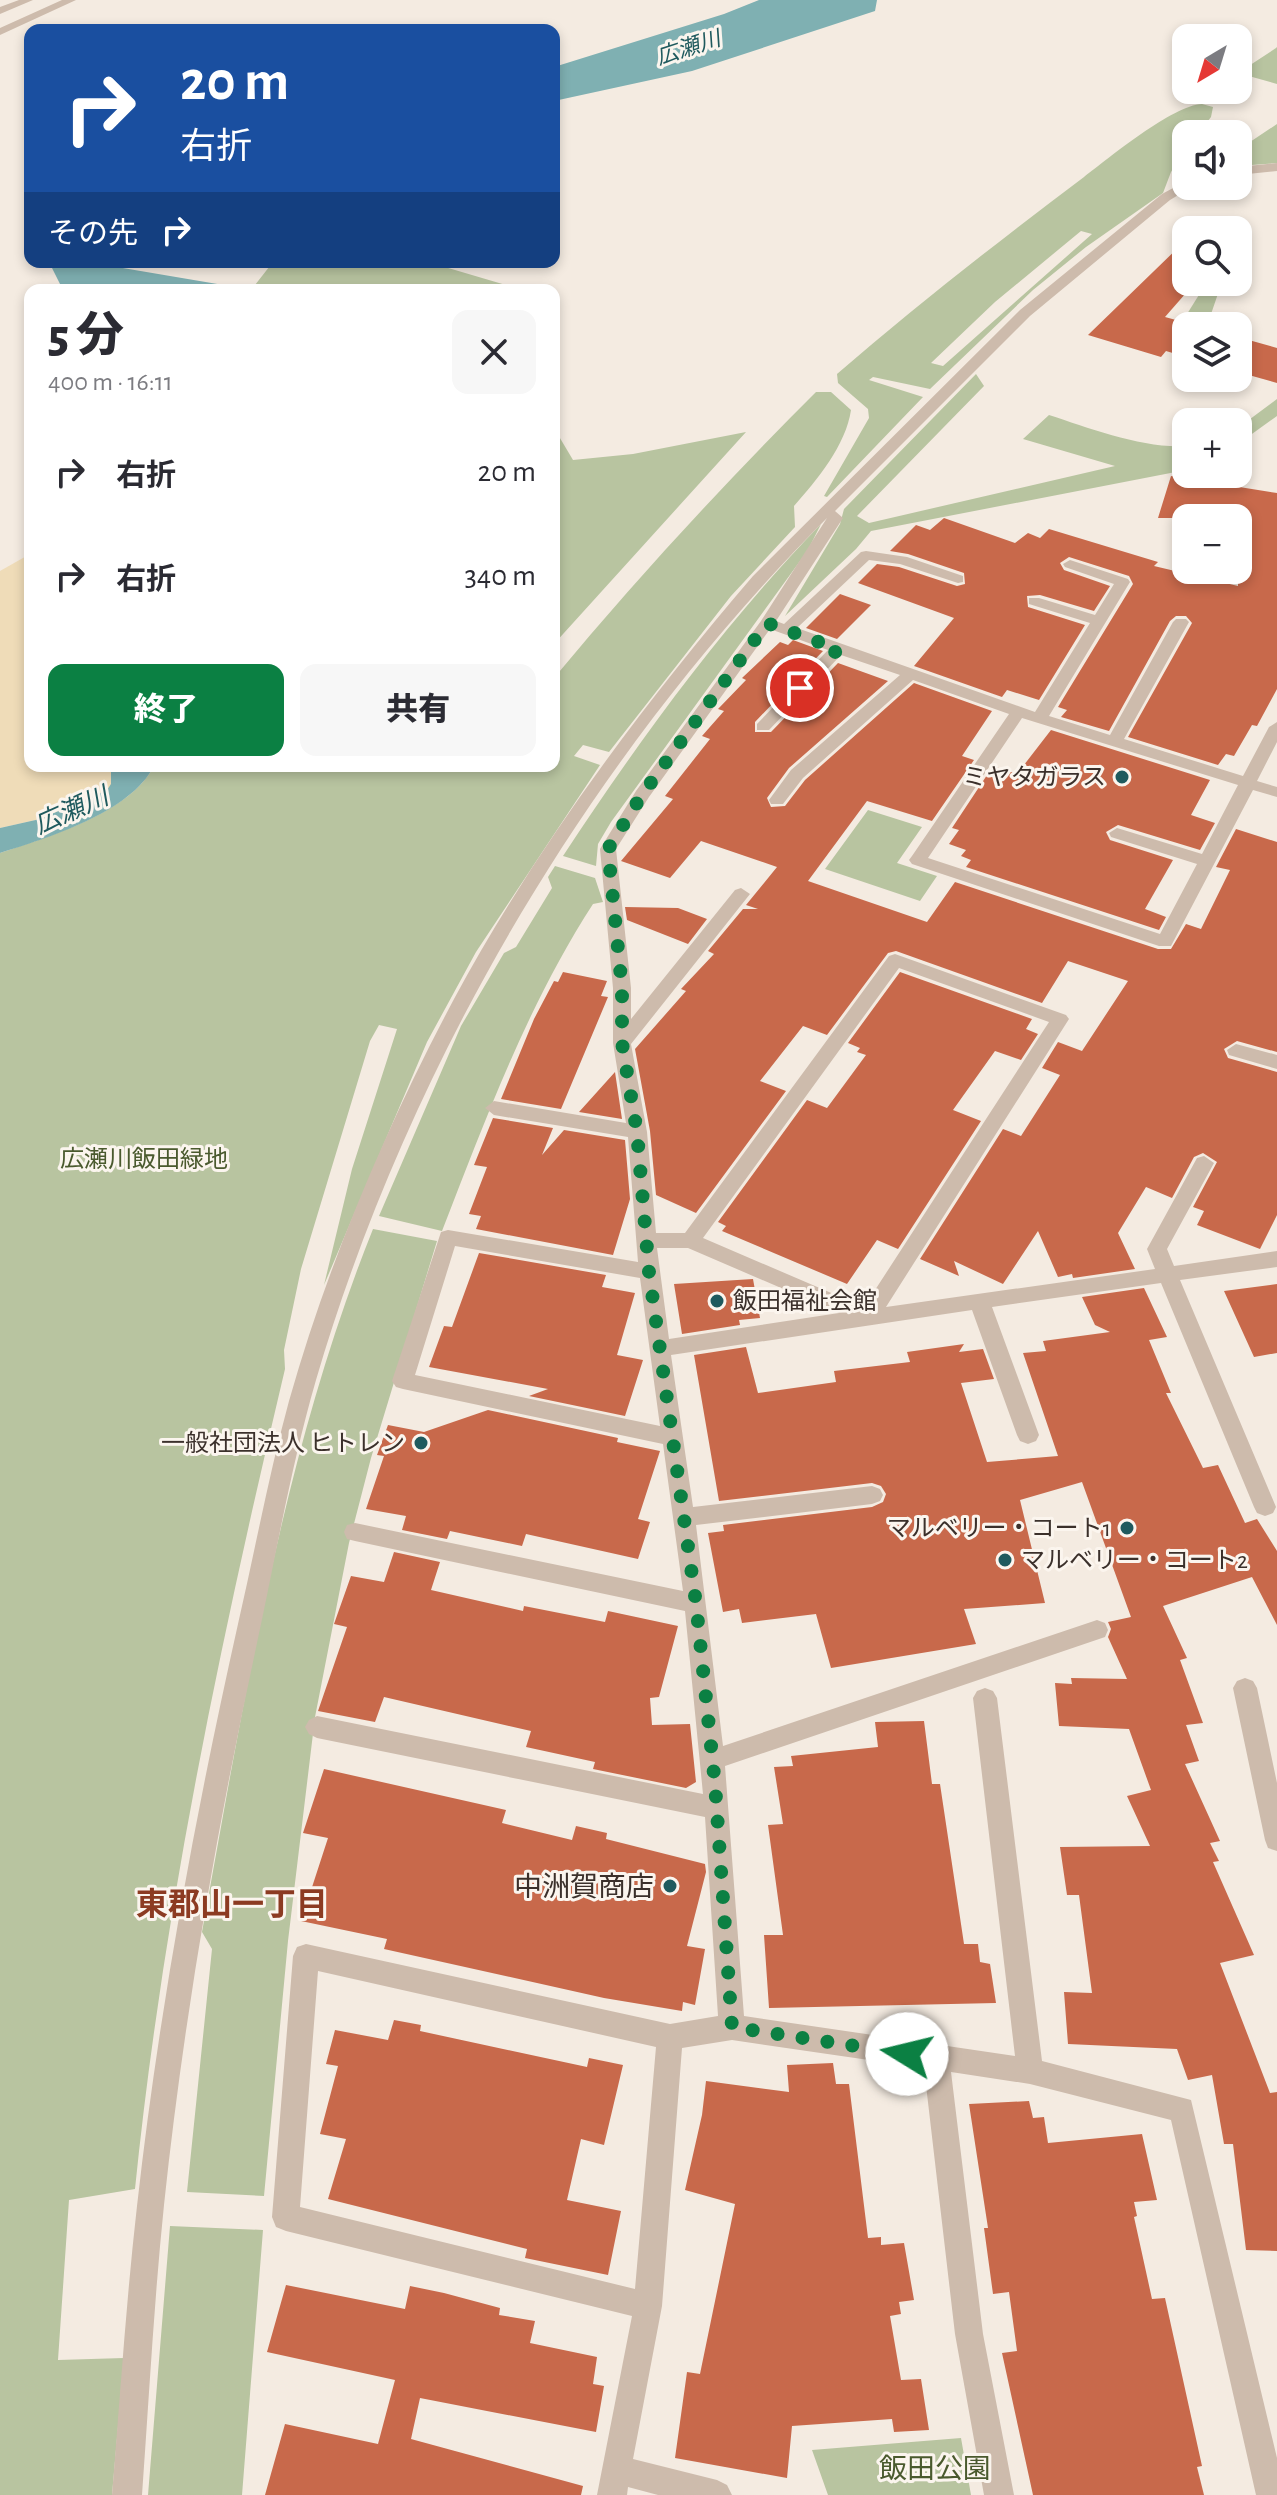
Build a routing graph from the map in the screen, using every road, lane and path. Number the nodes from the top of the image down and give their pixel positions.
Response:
1 (28, 0) edge
2 (71, 0) edge
3 (0, 11) edge
4 (0, 32) edge
5 (1277, 167) edge
6 (1252, 170) edge
7 (1172, 195) edge
8 (826, 511) junction
9 (1070, 564) dead end
10 (958, 579) dead end
11 (1034, 601) dead end
12 (1098, 621) junction
13 (1181, 622) dead end
14 (777, 626) junction
15 (838, 649) junction
16 (911, 674) junction
17 (1029, 715) junction
18 (763, 727) dead end
19 (1277, 727) edge
20 (1114, 743) junction
21 (1249, 784) junction
22 (1277, 792) edge
23 (777, 800) dead end
24 (1117, 833) dead end
25 (1208, 862) junction
26 (741, 894) dead end
27 (622, 1043) junction
28 (1236, 1050) dead end
29 (1277, 1062) edge
30 (494, 1108) dead end
31 (637, 1132) junction
32 (1204, 1163) dead end
33 (645, 1240) junction
34 (690, 1241) junction
35 (1277, 1259) edge
36 (649, 1272) junction
37 (1168, 1274) junction
38 (979, 1301) junction
39 (868, 1317) junction
40 (661, 1348) junction
41 (1028, 1435) dead end
42 (673, 1437) junction
43 (872, 1495) dead end
44 (1265, 1507) dead end
45 (684, 1517) junction
46 (355, 1532) dead end
47 (696, 1603) junction
48 (1097, 1630) dead end
49 (1245, 1688) dead end
50 (985, 1698) dead end
51 (317, 1727) dead end
52 (712, 1760) junction
53 (717, 1808) junction
54 (1277, 1840) edge
55 (732, 2027) junction
56 (670, 2037) junction
57 (936, 2059) junction
58 (1030, 2071) junction
59 (648, 2306) junction
60 (614, 2482) edge
61 (127, 2495) edge
62 (717, 2495) edge
63 (999, 2495) edge
64 (1271, 2495) edge

1 - 3 street
2 - 4 street
5 - 6 street
7 - 8 street
8 - 14 street
8 - 61 street
9 - 12 street
10 - 14 street
11 - 12 street
12 - 17 street
13 - 20 street
14 - 15 street
14 - 27 street
15 - 16 street
15 - 18 street
16 - 17 street
16 - 23 street
17 - 20 street
17 - 25 street
19 - 21 street
20 - 21 street
21 - 22 street
21 - 25 street
24 - 25 street
26 - 27 street
27 - 31 street
28 - 29 street
30 - 31 street
31 - 33 street
32 - 37 street
33 - 34 street
33 - 36 street
34 - 39 street
34 - 39 street
35 - 37 street
36 - 40 street
36 - 42 street
37 - 38 street
37 - 44 street
38 - 39 street
38 - 41 street
39 - 40 street
40 - 42 street
42 - 45 street
43 - 45 street
45 - 47 street
46 - 47 street
47 - 52 street
48 - 52 street
49 - 54 street
50 - 58 street
51 - 53 street
52 - 53 street
53 - 55 street
55 - 56 street
55 - 57 street
56 - 59 street
56 - 59 street
57 - 58 street
57 - 63 street
58 - 64 street
59 - 60 street
60 - 62 street

